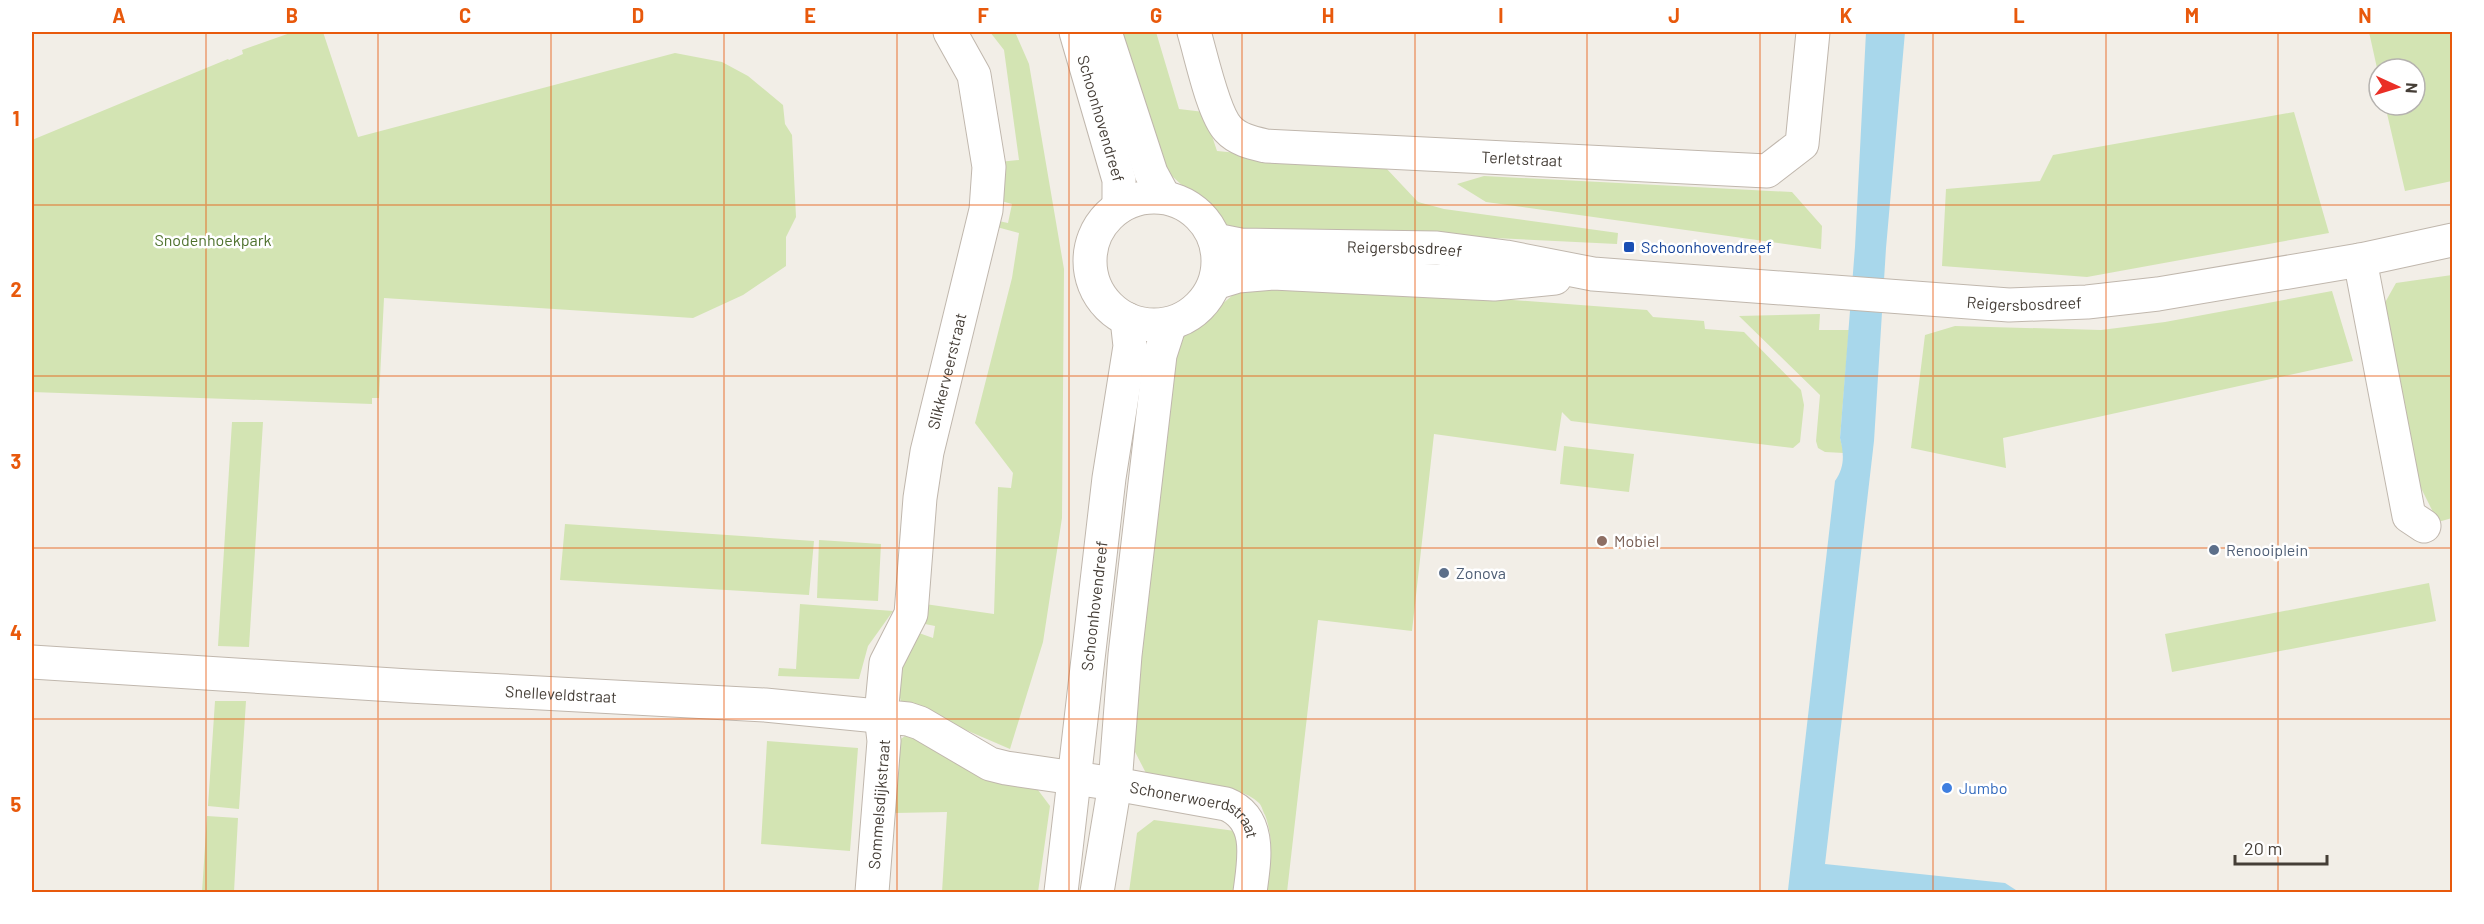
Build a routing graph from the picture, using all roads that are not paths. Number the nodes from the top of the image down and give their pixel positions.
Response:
1 (950, 32) edge
2 (1076, 32) edge
3 (1106, 32) edge
4 (1194, 32) edge
5 (1813, 32) edge
6 (1164, 197) junction
7 (1119, 207) junction
8 (1215, 240) junction
9 (2452, 240) edge
10 (2360, 260) junction
11 (1593, 274) junction
12 (1215, 284) junction
13 (1127, 320) junction
14 (1170, 324) junction
15 (2424, 526) dead end
16 (32, 662) edge
17 (881, 715) junction
18 (1075, 780) junction
19 (1115, 784) junction
20 (872, 892) edge
21 (1061, 892) edge
22 (1097, 892) edge
23 (1250, 892) edge

1 - 17 street, Slikkerveerstraat
2 - 7 street, Schoonhovendreef
3 - 6 street, Schoonhovendreef
4 - 5 street, Terletstraat
6 - 7 street
6 - 8 street
7 - 13 street
8 - 11 street, Reigersbosdreef
8 - 12 street
9 - 10 street, Reigersbosdreef
10 - 11 street, Reigersbosdreef
10 - 15 street
11 - 12 street, Reigersbosdreef
12 - 14 street
13 - 14 street
13 - 18 street, Schoonhovendreef
14 - 19 street
16 - 17 street, Snelleveldstraat
17 - 18 street, Snelleveldstraat
17 - 20 street, Sommelsdijkstraat
18 - 19 street, Schonerwoerdstraat
18 - 21 street, Schoonhovendreef
19 - 22 street
19 - 23 street, Schonerwoerdstraat

